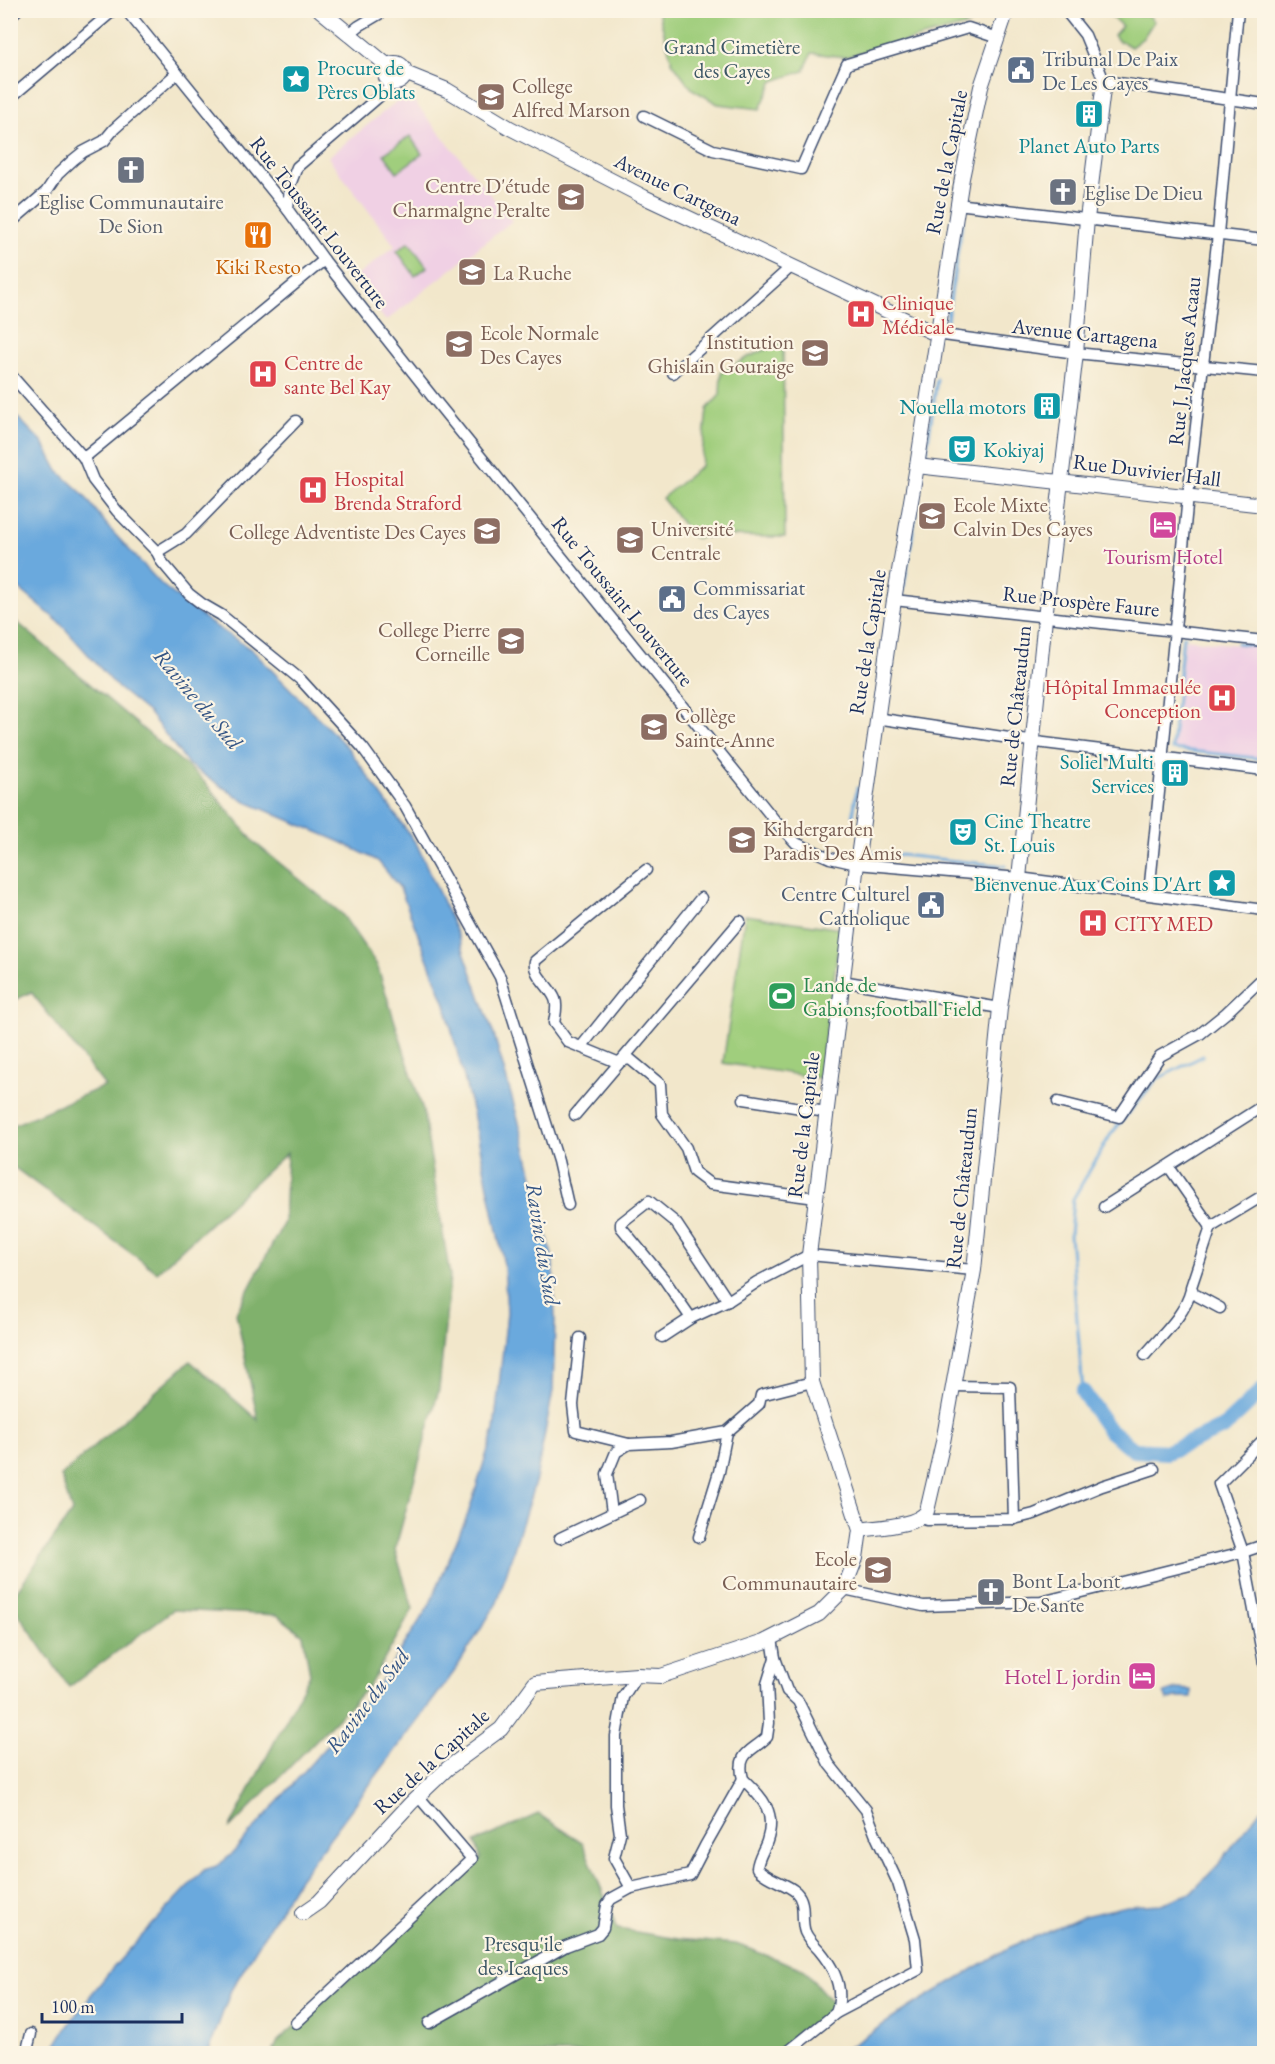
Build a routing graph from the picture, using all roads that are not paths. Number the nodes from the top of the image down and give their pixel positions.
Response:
1 (16, 10) edge
2 (114, 10) edge
3 (126, 10) edge
4 (320, 10) edge
5 (386, 10) edge
6 (1007, 10) edge
7 (1065, 10) edge
8 (1238, 10) edge
9 (10, 16) edge
10 (349, 34) junction
11 (998, 39) junction
12 (388, 66) junction
13 (177, 73) junction
14 (405, 73) junction
15 (1104, 81) junction
16 (393, 82) junction
17 (10, 98) edge
18 (1231, 99) junction
19 (1264, 104) edge
20 (644, 116) dead end
21 (957, 204) junction
22 (288, 210) junction
23 (1087, 219) junction
24 (10, 223) edge
25 (1218, 234) junction
26 (1264, 240) edge
27 (324, 260) junction
28 (792, 266) junction
29 (936, 334) junction
30 (1076, 353) junction
31 (1203, 365) junction
32 (1264, 372) edge
33 (673, 373) dead end
34 (10, 374) edge
35 (296, 421) dead end
36 (84, 458) junction
37 (917, 466) junction
38 (1062, 482) junction
39 (1188, 496) junction
40 (1264, 505) edge
41 (157, 552) junction
42 (894, 600) junction
43 (1045, 618) junction
44 (1175, 631) junction
45 (1264, 641) edge
46 (876, 718) junction
47 (1031, 741) junction
48 (1163, 757) junction
49 (1264, 770) edge
50 (857, 864) junction
51 (646, 870) dead end
52 (1019, 878) junction
53 (1149, 894) junction
54 (701, 898) dead end
55 (1264, 910) edge
56 (740, 921) dead end
57 (1264, 977) edge
58 (842, 981) junction
59 (1000, 1008) junction
60 (581, 1047) junction
61 (621, 1062) junction
62 (744, 1099) dead end
63 (1058, 1102) dead end
64 (1264, 1105) edge
65 (826, 1112) junction
66 (575, 1115) dead end
67 (1169, 1167) junction
68 (1264, 1195) edge
69 (816, 1198) junction
70 (568, 1206) dead end
71 (1104, 1208) dead end
72 (1211, 1227) junction
73 (809, 1255) junction
74 (974, 1270) junction
75 (1191, 1290) junction
76 (728, 1301) junction
77 (1220, 1308) dead end
78 (690, 1318) junction
79 (662, 1337) dead end
80 (580, 1338) dead end
81 (1145, 1355) dead end
82 (812, 1382) junction
83 (953, 1386) junction
84 (727, 1431) junction
85 (1264, 1439) edge
86 (629, 1444) junction
87 (1154, 1469) dead end
88 (640, 1500) dead end
89 (612, 1513) junction
90 (924, 1516) junction
91 (1014, 1519) junction
92 (861, 1530) junction
93 (699, 1537) dead end
94 (560, 1538) dead end
95 (1264, 1545) edge
96 (1242, 1552) junction
97 (844, 1589) junction
98 (772, 1638) junction
99 (775, 1658) junction
100 (1264, 1663) edge
101 (637, 1675) junction
102 (743, 1779) junction
103 (418, 1796) junction
104 (632, 1888) junction
105 (303, 1913) dead end
106 (836, 2013) junction
107 (296, 2023) dead end
108 (429, 2023) dead end
109 (31, 2034) dead end
110 (26, 2054) edge
111 (785, 2054) edge

1 - 9 street
2 - 17 street
3 - 13 street, Rue Toussaint Louverture
4 - 10 street
5 - 10 street
6 - 11 street, Rue de la Capitale
7 - 15 street
8 - 18 street, Rue J. Jacques Acaau
10 - 12 street
11 - 20 street
11 - 21 street, Rue de la Capitale
12 - 14 street
12 - 16 street
13 - 22 street, Rue Toussaint Louverture
13 - 24 street
14 - 16 street
14 - 28 street, Avenue Cartgena
15 - 18 street
15 - 23 street, Rue de Châteaudun
16 - 22 street
18 - 19 street
18 - 25 street, Rue J. Jacques Acaau
21 - 23 street
21 - 29 street, Rue de la Capitale
22 - 27 street, Rue Toussaint Louverture
23 - 25 street
23 - 30 street, Rue de Châteaudun
25 - 26 street
25 - 31 street, Rue J. Jacques Acaau
27 - 36 street
27 - 50 street, Rue Toussaint Louverture
28 - 29 street, Avenue Cartgena
28 - 33 street
29 - 30 street, Avenue Cartagena
29 - 37 street, Rue de la Capitale
30 - 31 street, Avenue Cartagena
30 - 38 street, Rue de Châteaudun
31 - 32 street, Avenue Cartagena
31 - 39 street, Rue J. Jacques Acaau
34 - 36 street
35 - 41 street
36 - 41 street
37 - 38 street, Rue Duvivier Hall
37 - 42 street, Rue de la Capitale
38 - 39 street, Rue Duvivier Hall
38 - 43 street, Rue de Châteaudun
39 - 40 street, Rue Duvivier Hall
39 - 44 street, Rue J. Jacques Acaau
41 - 70 street
42 - 43 street, Rue Prospère Faure
42 - 46 street, Rue de la Capitale
43 - 44 street, Rue Prospère Faure
43 - 47 street, Rue de Châteaudun
44 - 45 street, Rue Prospère Faure
44 - 48 street, Rue J. Jacques Acaau
46 - 47 street
46 - 50 street, Rue de la Capitale
47 - 48 street
47 - 52 street, Rue de Châteaudun
48 - 49 street
48 - 53 street, Rue J. Jacques Acaau
50 - 52 street, Rue Toussaint Louverture
50 - 58 street, Rue de la Capitale
51 - 60 street
52 - 53 street, Rue Toussaint Louverture
52 - 59 street, Rue de Châteaudun
53 - 55 street, Rue Toussaint Louverture
54 - 60 street
56 - 61 street
57 - 63 street
58 - 59 street
58 - 65 street, Rue de la Capitale
59 - 74 street, Rue de Châteaudun
60 - 61 street
61 - 66 street
61 - 69 street
62 - 65 street
64 - 67 street
65 - 69 street, Rue de la Capitale
67 - 71 street
67 - 72 street
68 - 72 street
69 - 73 street, Rue de la Capitale
72 - 75 street
73 - 74 street
73 - 76 street
73 - 82 street, Rue de la Capitale
74 - 83 street, Rue de Châteaudun
75 - 77 street
75 - 81 street
76 - 78 street
76 - 78 street
78 - 79 street
80 - 86 street
82 - 84 street
82 - 92 street, Rue de la Capitale
83 - 90 street, Rue de Châteaudun
83 - 91 street
84 - 86 street
84 - 93 street
85 - 96 street
86 - 89 street
87 - 91 street
88 - 89 street
89 - 94 street
90 - 91 street
90 - 92 street
92 - 97 street, Rue de la Capitale
95 - 96 street
96 - 97 street
96 - 100 street
97 - 98 street, Rue de la Capitale
98 - 99 street
98 - 101 street, Rue de la Capitale
99 - 102 street
99 - 106 street
101 - 103 street, Rue de la Capitale
101 - 104 street
102 - 104 street
102 - 106 street
103 - 105 street, Rue de la Capitale
103 - 107 street
104 - 108 street
106 - 111 street
109 - 110 street

